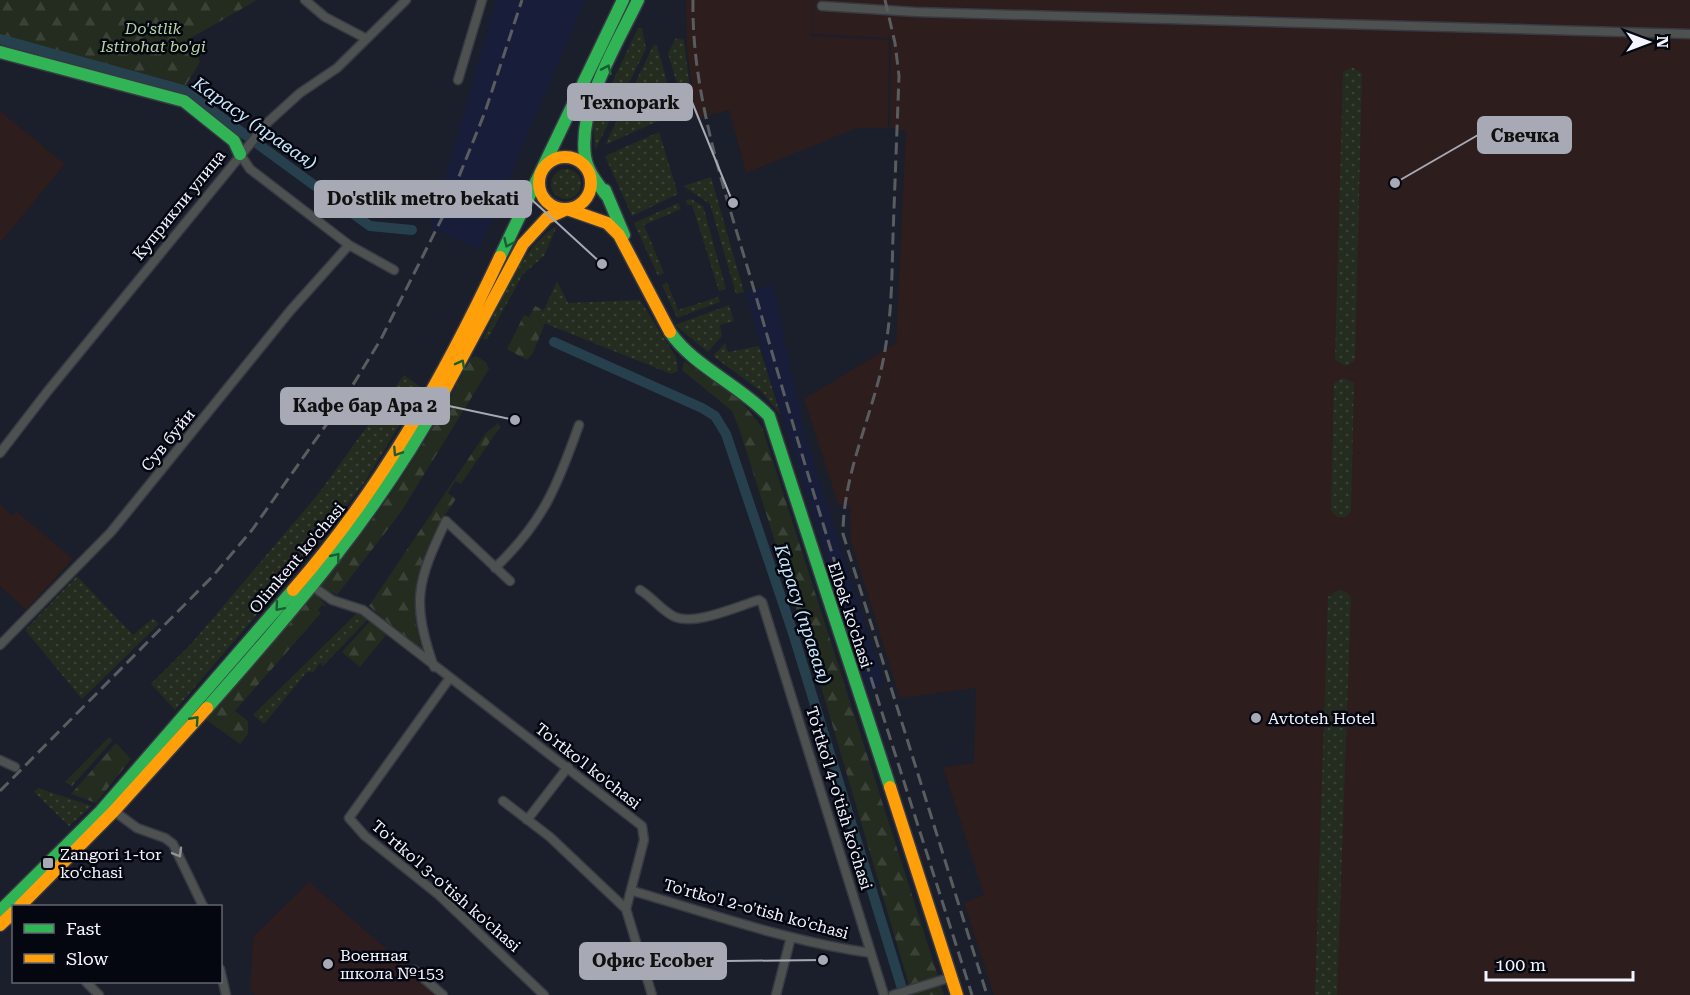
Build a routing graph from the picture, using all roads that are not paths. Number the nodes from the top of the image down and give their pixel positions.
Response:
1 (305, 0) edge
2 (406, 0) edge
3 (482, 0) edge
4 (622, 0) edge
5 (638, 0) edge
6 (822, 6) dead end
7 (1690, 34) edge
8 (365, 38) junction
9 (0, 51) edge
10 (458, 80) dead end
11 (586, 123) junction
12 (243, 150) junction
13 (542, 171) junction
14 (590, 172) junction
15 (608, 196) junction
16 (567, 209) junction
17 (350, 245) junction
18 (394, 270) dead end
19 (647, 288) junction
20 (579, 425) dead end
21 (0, 453) edge
22 (495, 568) junction
23 (510, 581) dead end
24 (312, 586) junction
25 (640, 590) dead end
26 (0, 645) edge
27 (434, 667) junction
28 (449, 679) junction
29 (0, 760) edge
30 (15, 767) dead end
31 (568, 767) junction
32 (503, 801) dead end
33 (114, 811) junction
34 (527, 820) junction
35 (633, 891) junction
36 (16, 905) edge
37 (16, 905) edge
38 (203, 905) edge
39 (626, 909) junction
40 (12, 910) edge
41 (0, 925) edge
42 (791, 937) junction
43 (871, 953) junction
44 (414, 970) dead end
45 (951, 977) junction
46 (222, 978) edge
47 (896, 994) edge
48 (226, 995) edge
49 (443, 995) edge
50 (544, 995) edge
51 (652, 995) edge
52 (776, 995) edge
53 (884, 995) edge
54 (957, 995) edge

1 - 8 street
2 - 8 street, Куприкли улица
3 - 10 street
4 - 13 main road
11 -> 5 main road, Elbek ko'chasi
6 - 7 street
8 - 12 street, Куприкли улица
9 - 12 main road
11 - 14 main road, Elbek ko'chasi
11 - 15 main road, Elbek ko'chasi
12 - 17 street
12 - 21 street, Куприкли улица
13 - 14 main road
13 - 16 main road
13 -> 36 main road, Olimkent ko'chasi
14 - 15 main road, Elbek ko'chasi
14 - 16 main road
15 - 19 main road, Elbek ko'chasi
16 - 19 main road, Elbek ko'chasi
24 -> 16 main road, Olimkent ko'chasi
17 - 18 street
17 - 26 street, Сув буйи
19 - 45 main road, Elbek ko'chasi
20 - 22 street
22 - 23 street
22 - 27 street
24 - 27 street, To'rtko'l ko'chasi
33 -> 24 main road, Olimkent ko'chasi
25 - 43 street, To'rtko'l 4-o'tish ko'chasi
27 - 28 street, To'rtko'l ko'chasi
28 - 31 street, To'rtko'l ko'chasi
28 - 50 street, To'rtko'l 3-o'tish ko'chasi
29 - 30 street
31 - 34 street
31 - 35 street, To'rtko'l ko'chasi
32 - 34 street
33 - 37 main road, Olimkent ko'chasi
33 -> 38 street
34 - 39 street
35 - 39 street, To'rtko'l ko'chasi
35 - 42 street, To'rtko'l 2-o'tish ko'chasi
39 - 51 street
40 - 41 main road, Olimkent ko'chasi
42 - 43 street, To'rtko'l 2-o'tish ko'chasi
42 - 52 street
43 - 53 street, To'rtko'l 4-o'tish ko'chasi
44 - 49 street
45 - 47 street
45 - 54 main road, Elbek ko'chasi
46 - 48 street

